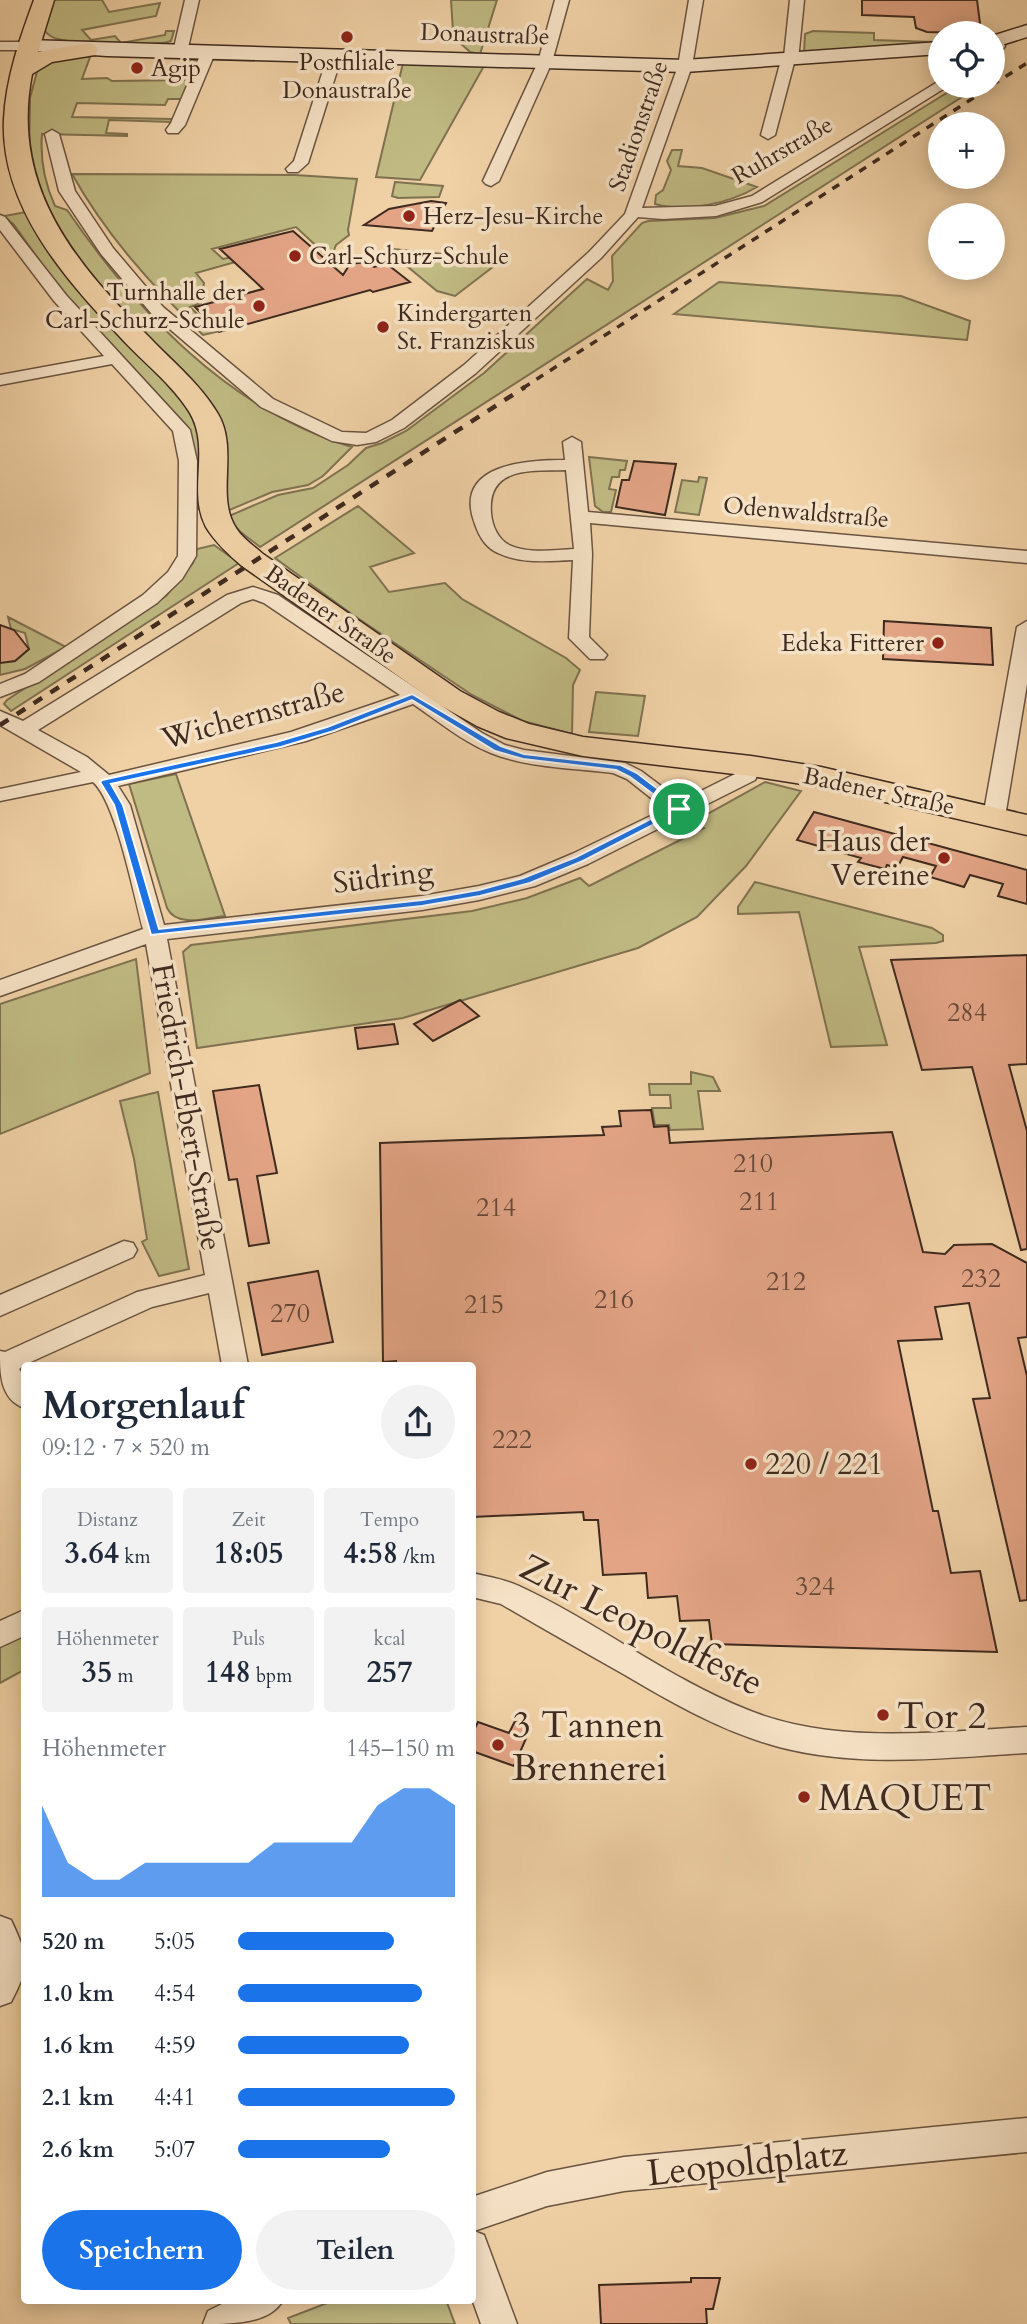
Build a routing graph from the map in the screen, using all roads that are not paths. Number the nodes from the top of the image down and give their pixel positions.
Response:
1 (44, 0) edge
2 (191, 0) edge
3 (562, 0) edge
4 (696, 0) edge
5 (797, 0) edge
6 (1027, 31) edge
7 (1005, 41) edge
8 (0, 46) edge
9 (28, 48) junction
10 (79, 49) junction
11 (928, 49) edge
12 (180, 52) junction
13 (208, 53) junction
14 (335, 55) junction
15 (790, 60) junction
16 (545, 62) junction
17 (685, 66) junction
18 (928, 94) edge
19 (173, 130) dead end
20 (52, 134) dead end
21 (768, 135) dead end
22 (293, 169) dead end
23 (491, 181) dead end
24 (634, 212) junction
25 (0, 220) edge
26 (113, 359) junction
27 (0, 380) edge
28 (572, 442) dead end
29 (575, 465) junction
30 (580, 517) junction
31 (583, 554) junction
32 (1027, 557) edge
33 (1027, 627) edge
34 (597, 655) dead end
35 (0, 691) edge
36 (412, 697) junction
37 (0, 718) edge
38 (23, 730) junction
39 (752, 766) junction
40 (102, 778) junction
41 (0, 795) edge
42 (679, 809) junction
43 (994, 817) junction
44 (1027, 825) edge
45 (155, 933) junction
46 (0, 988) edge
47 (124, 1250) dead end
48 (219, 1281) junction
49 (0, 1306) edge
50 (234, 1362) edge
51 (1, 1364) edge
52 (21, 1393) edge
53 (476, 1586) edge
54 (21, 1624) edge
55 (0, 1634) edge
56 (1027, 1740) edge
57 (0, 1931) edge
58 (0, 1991) edge
59 (1027, 2135) edge
60 (476, 2213) edge
61 (476, 2258) edge
62 (258, 2304) edge
63 (220, 2324) edge
64 (499, 2324) edge

1 - 9 main road, Badener Straße
2 - 12 street
3 - 16 street
4 - 17 street, Stadionstraße
5 - 15 street
6 - 7 street
8 - 9 street
9 - 10 main road
9 - 10 street
9 - 39 main road, Badener Straße
10 - 12 street, Donaustraße
11 - 15 street, Donaustraße
12 - 13 street, Donaustraße
13 - 14 street, Donaustraße
13 - 19 street
14 - 16 street, Donaustraße
14 - 22 street
15 - 17 street, Donaustraße
15 - 21 street
16 - 17 street, Donaustraße
16 - 23 street
17 - 24 street, Stadionstraße
18 - 24 street, Ruhrstraße
20 - 24 street, Stadionstraße
25 - 26 street
26 - 27 street
26 - 35 street
28 - 29 street
29 - 30 street
29 - 31 street
30 - 31 street
30 - 32 street, Odenwaldstraße
31 - 34 street
33 - 43 street
36 - 38 street
36 - 40 street, Wichernstraße
36 - 42 street
37 - 38 street, Friedrich-Ebert-Straße
38 - 40 street, Friedrich-Ebert-Straße
39 - 42 street, Südring
39 - 43 main road, Badener Straße
40 - 41 street
40 - 45 street, Friedrich-Ebert-Straße
42 - 45 street, Südring
43 - 44 main road, Badener Straße
45 - 46 street, Südring
45 - 48 street, Friedrich-Ebert-Straße
47 - 49 street
48 - 50 street, Friedrich-Ebert-Straße
48 - 51 street
51 - 52 street
53 - 56 street, Zur Leopoldfeste
54 - 55 street
57 - 58 street
59 - 60 street, Leopoldplatz
61 - 64 street
62 - 63 street

